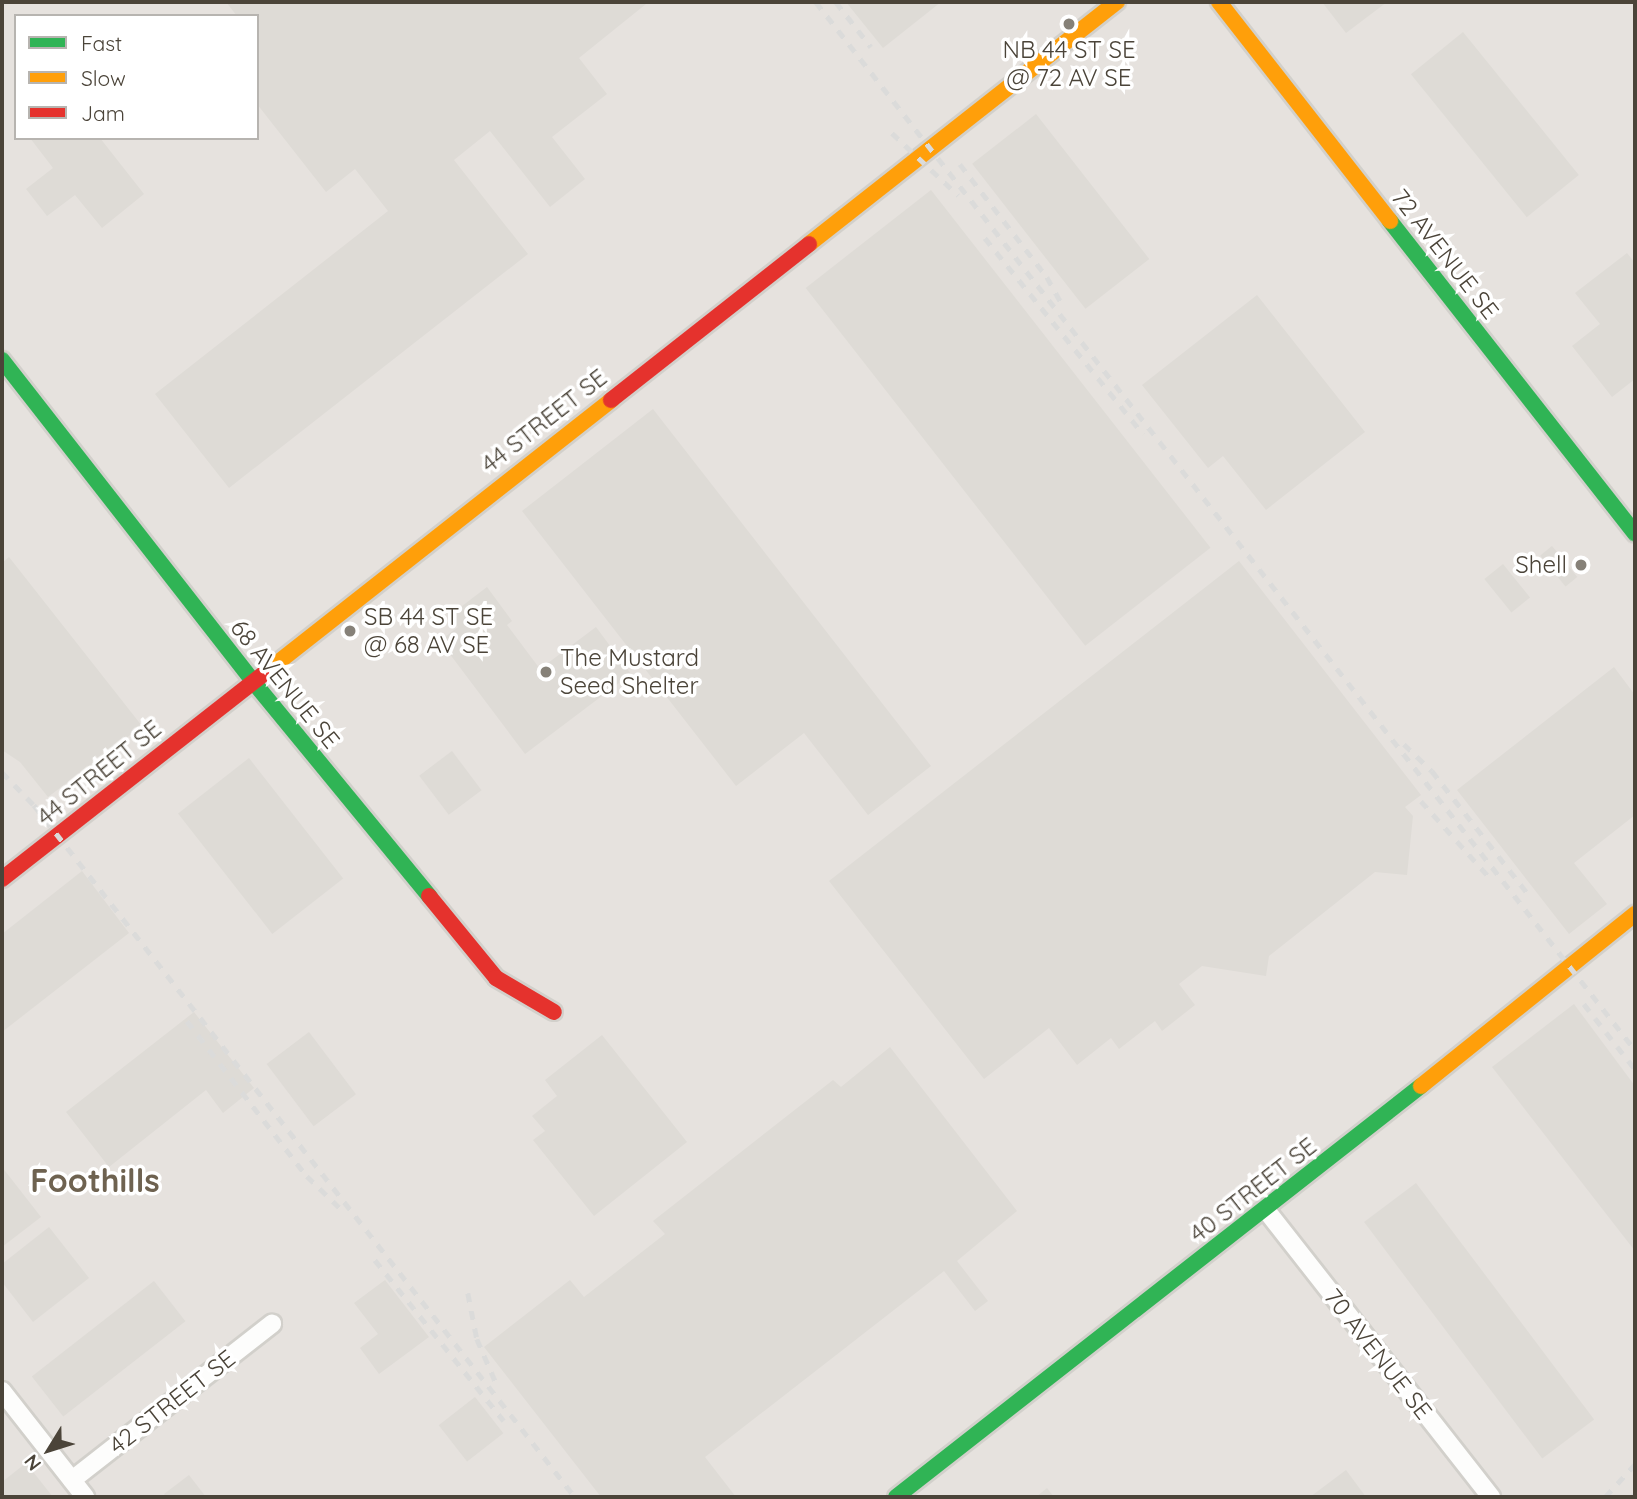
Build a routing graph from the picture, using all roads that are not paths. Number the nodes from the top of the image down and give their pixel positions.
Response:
1 (1116, 2) edge
2 (1219, 2) edge
3 (2, 360) edge
4 (1635, 534) edge
5 (251, 679) junction
6 (2, 879) edge
7 (1635, 914) edge
8 (554, 1012) dead end
9 (1266, 1210) junction
10 (272, 1324) dead end
11 (2, 1391) edge
12 (72, 1480) junction
13 (85, 1497) edge
14 (896, 1497) edge
15 (1491, 1497) edge

1 - 5 street, 44 STREET SE
2 - 4 street, 72 AVENUE SE
3 - 5 street, 68 AVENUE SE
5 - 6 street, 44 STREET SE
5 - 8 street, 68 AVENUE SE
7 - 9 street, 40 STREET SE
9 - 14 street, 40 STREET SE
9 - 15 street, 70 AVENUE SE
10 - 12 street, 42 STREET SE
11 - 12 street
12 - 13 street

